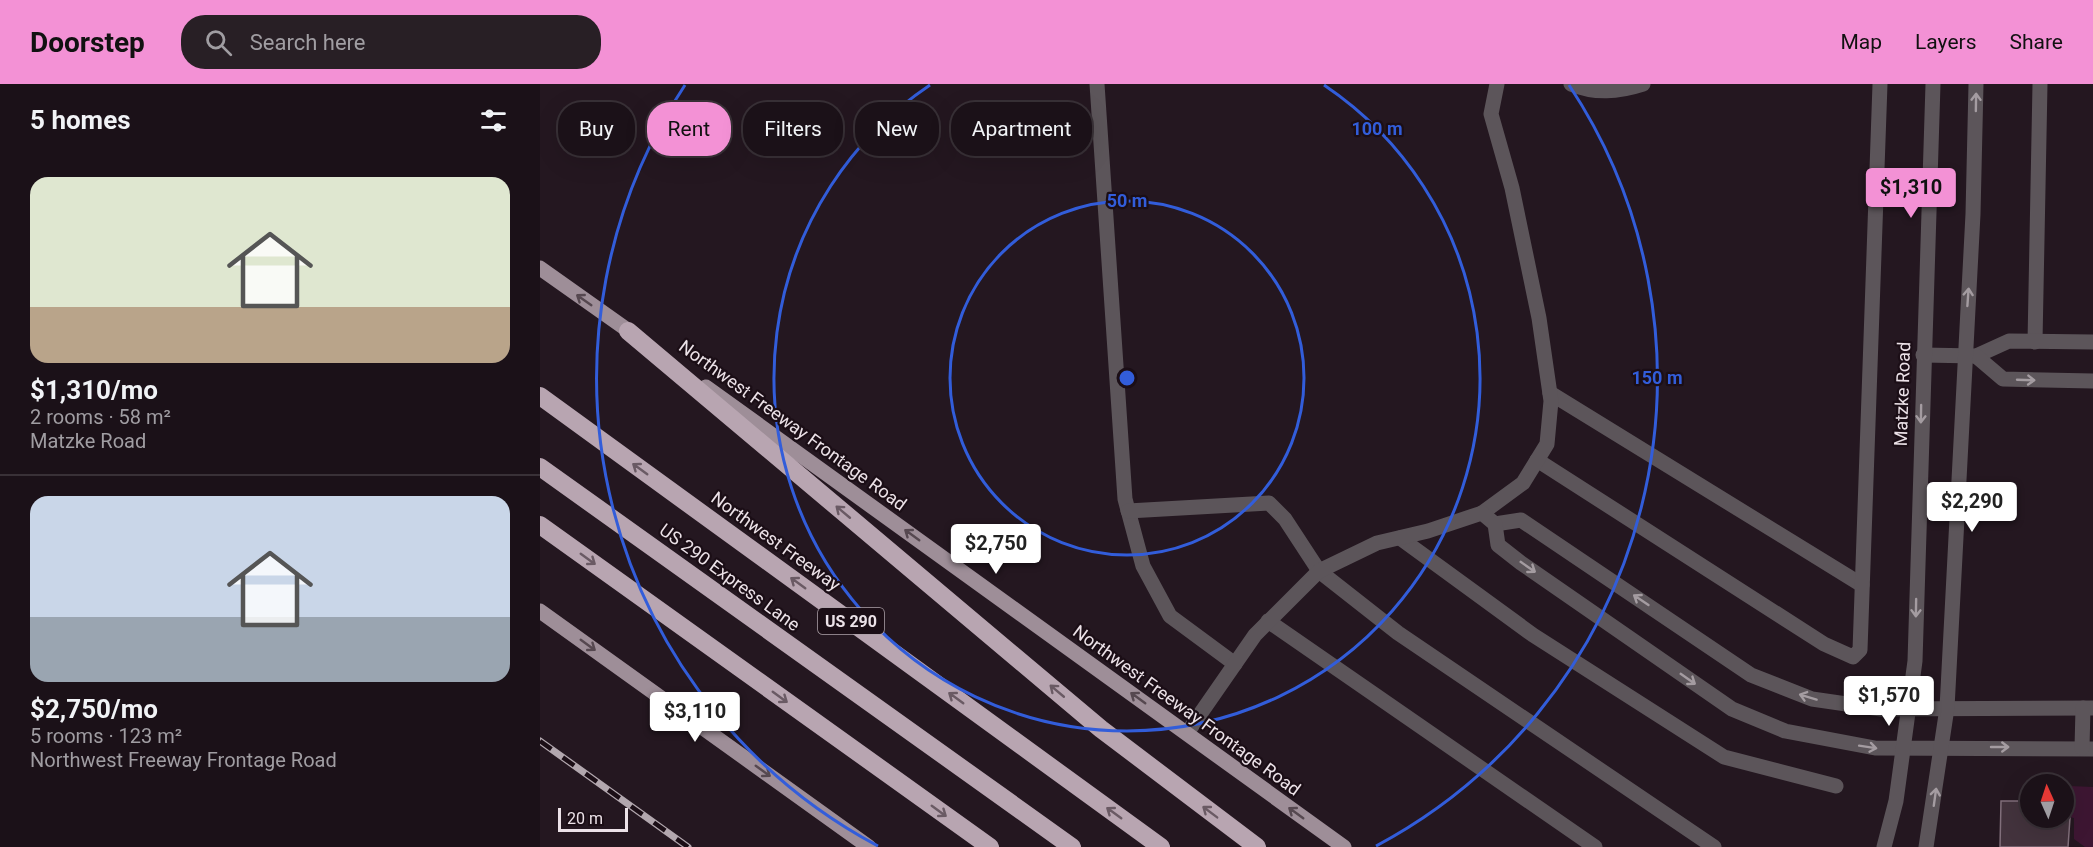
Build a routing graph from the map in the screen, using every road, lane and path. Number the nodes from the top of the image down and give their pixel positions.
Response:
1 (1097, 84) edge
2 (1497, 84) edge
3 (1571, 84) edge
4 (1643, 84) edge
5 (1880, 84) edge
6 (1933, 84) edge
7 (1976, 84) edge
8 (2040, 84) edge
9 (540, 268) edge
10 (628, 331) junction
11 (2035, 342) junction
12 (2093, 342) edge
13 (1923, 355) junction
14 (1970, 356) junction
15 (2093, 381) edge
16 (1550, 393) junction
17 (540, 396) edge
18 (1537, 460) junction
19 (540, 467) edge
20 (1128, 511) junction
21 (1482, 513) junction
22 (1495, 524) junction
23 (540, 525) edge
24 (1400, 538) junction
25 (1319, 571) junction
26 (1862, 585) junction
27 (540, 611) edge
28 (1268, 621) junction
29 (1235, 664) junction
30 (1947, 708) junction
31 (2088, 708) edge
32 (1908, 709) junction
33 (1187, 734) junction
34 (1942, 747) junction
35 (1904, 748) junction
36 (2087, 749) edge
37 (1836, 786) dead end
38 (868, 847) edge
39 (990, 847) edge
40 (1072, 847) edge
41 (1161, 847) edge
42 (1257, 847) edge
43 (1344, 847) edge
44 (1594, 847) edge
45 (1714, 847) edge
46 (1884, 847) edge
47 (1926, 847) edge

1 - 20 street
2 - 16 street
3 - 4 street
5 - 26 street
6 - 13 street, Matzke Road
14 -> 7 street
8 - 11 street
10 -> 9 main road, Northwest Freeway Frontage Road
33 -> 10 main road, Northwest Freeway Frontage Road
42 -> 10 highway
11 - 12 street
11 - 14 street
13 - 14 street
13 -> 32 street, Matzke Road
14 -> 15 street
14 - 30 street
16 - 18 street
16 - 26 street
41 -> 17 highway, Northwest Freeway / US 290
18 - 21 street
18 - 26 street
19 - 40 highway, US 290 Express Lane
20 - 25 street
20 - 29 street
21 - 22 street
21 - 24 street
32 -> 22 street
22 -> 35 street
23 -> 39 highway
24 - 25 street
24 - 37 street
25 - 28 street
25 - 45 street
27 -> 38 main road
28 - 29 street
28 - 44 street
29 - 33 street
30 - 31 street
30 - 32 street
30 - 34 street
31 - 36 street
32 - 35 street, Matzke Road
43 -> 33 main road, Northwest Freeway Frontage Road
34 - 35 street
34 -> 36 street
47 -> 34 street
35 - 46 street, Matzke Road

